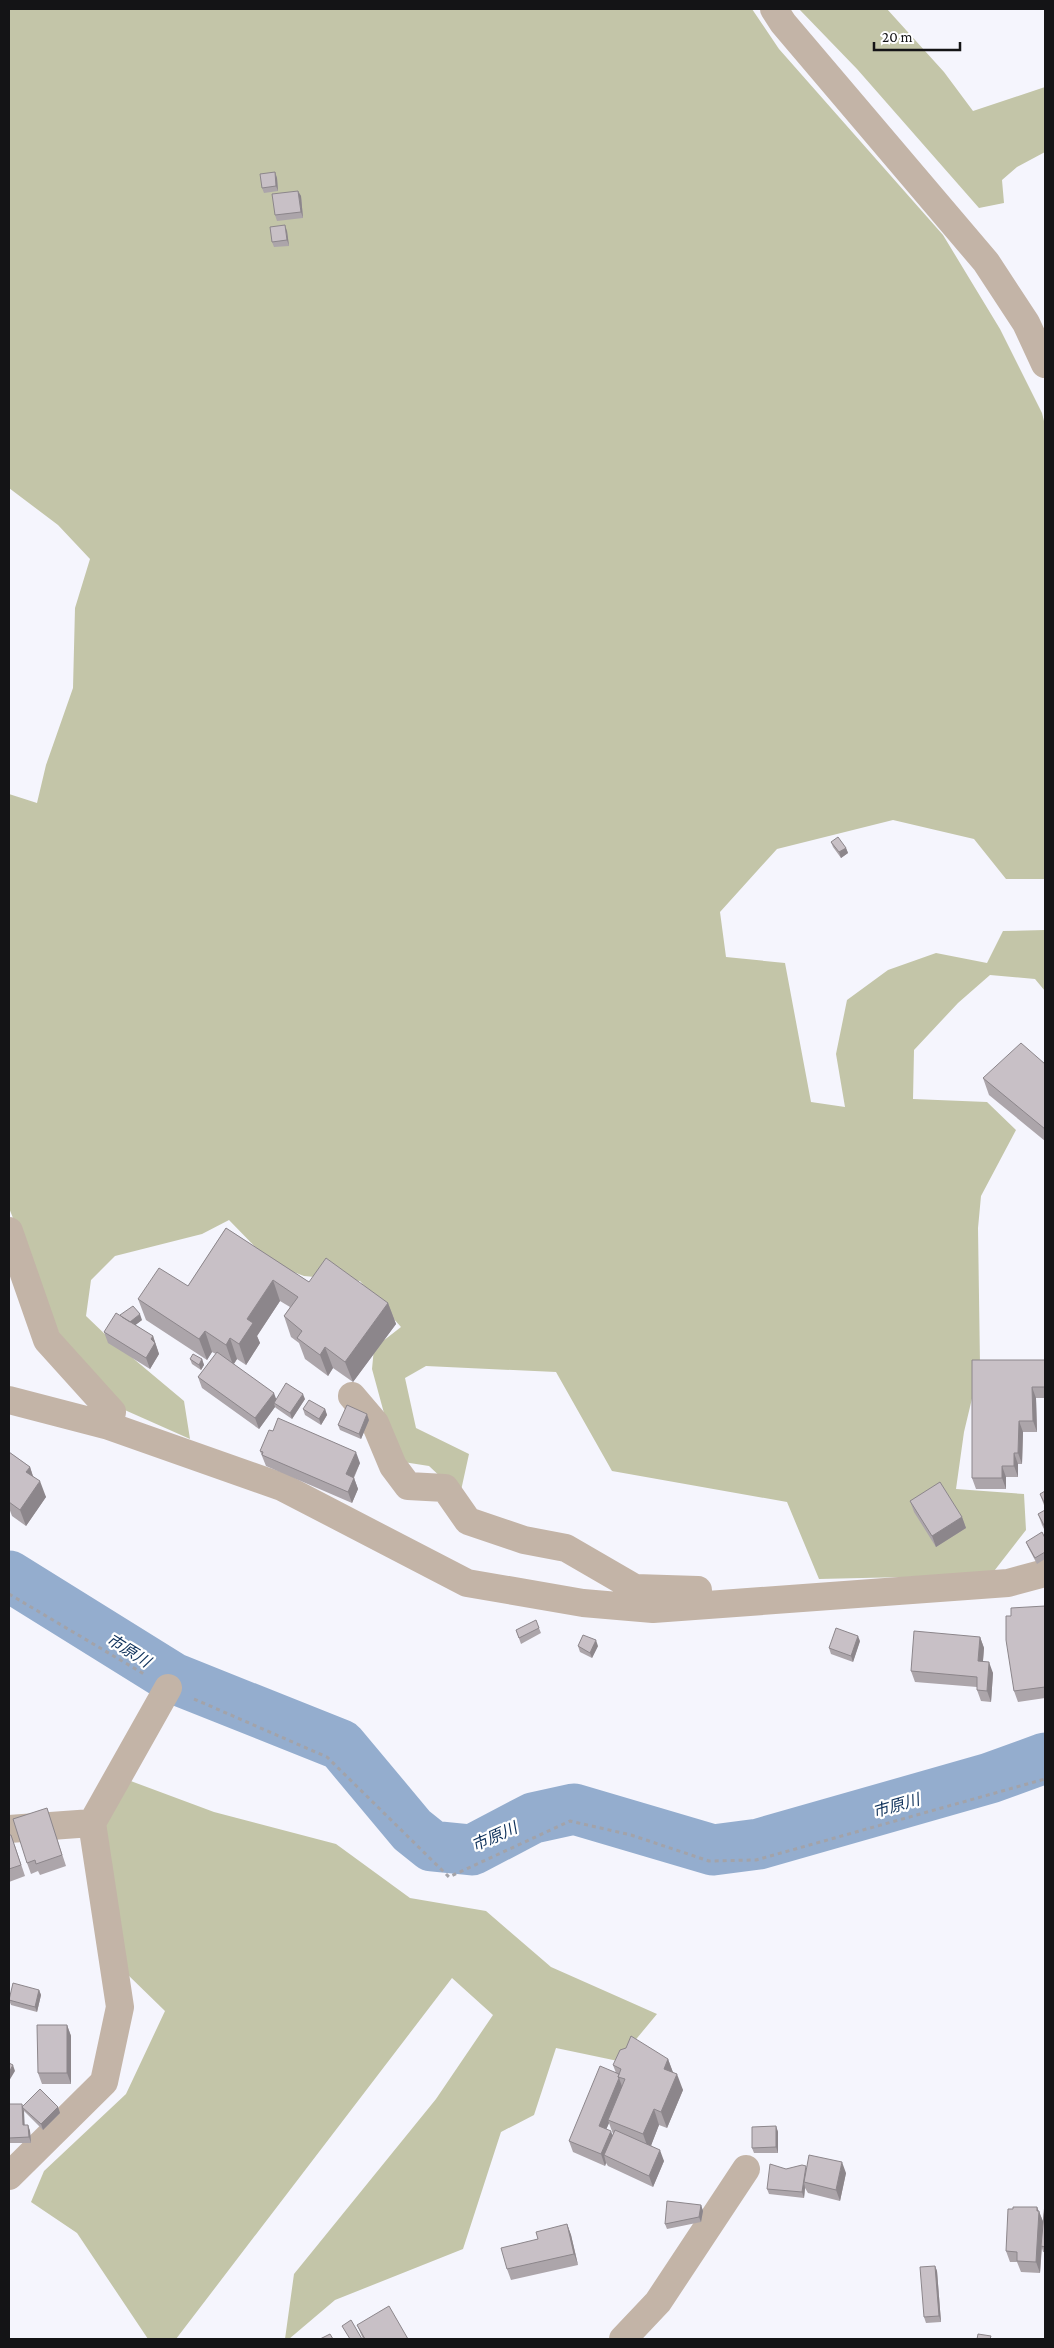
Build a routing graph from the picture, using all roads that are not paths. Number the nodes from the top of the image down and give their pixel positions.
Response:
1 (774, 9) edge
2 (1045, 364) edge
3 (9, 1231) edge
4 (352, 1396) dead end
5 (9, 1400) edge
6 (109, 1426) junction
7 (1045, 1573) edge
8 (713, 1605) junction
9 (168, 1688) road end
10 (92, 1823) junction
11 (9, 1829) edge
12 (746, 2169) dead end
13 (9, 2176) edge
14 (623, 2339) edge

1 - 2 street
3 - 6 street
4 - 8 street
5 - 6 street
6 - 8 street
7 - 8 street
9 - 10 street
10 - 11 street
10 - 13 street
12 - 14 street

